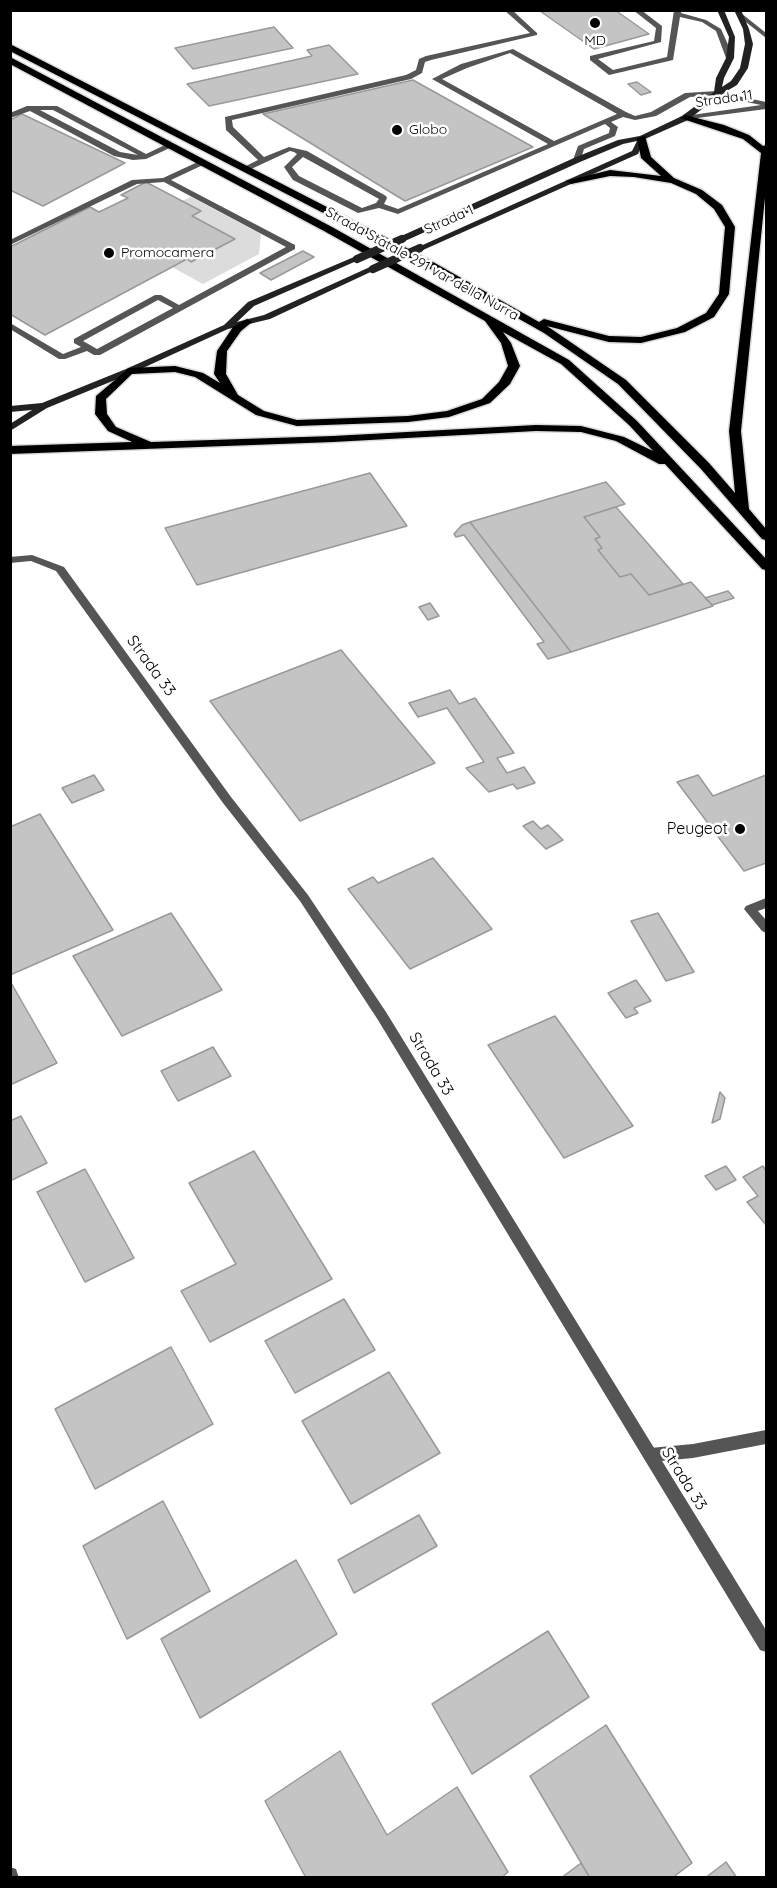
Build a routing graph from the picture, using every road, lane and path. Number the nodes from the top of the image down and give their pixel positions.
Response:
1 (507, 10) edge
2 (636, 10) edge
3 (697, 10) edge
4 (720, 10) edge
5 (677, 12) edge
6 (738, 12) edge
7 (658, 26) junction
8 (675, 27) junction
9 (766, 36) edge
10 (10, 47) edge
11 (730, 58) junction
12 (10, 60) edge
13 (717, 93) junction
14 (766, 106) edge
15 (623, 114) junction
16 (10, 116) edge
17 (685, 118) junction
18 (607, 122) junction
19 (642, 138) junction
20 (555, 145) junction
21 (170, 146) junction
22 (766, 148) edge
23 (304, 153) junction
24 (766, 153) edge
25 (264, 160) junction
26 (577, 160) junction
27 (202, 162) junction
28 (246, 168) junction
29 (165, 180) junction
30 (571, 181) junction
31 (673, 181) junction
32 (379, 205) junction
33 (10, 243) edge
34 (178, 308) junction
35 (523, 315) junction
36 (486, 317) junction
37 (247, 322) junction
38 (10, 325) edge
39 (225, 327) junction
40 (88, 347) junction
41 (129, 372) junction
42 (234, 397) junction
43 (44, 406) junction
44 (10, 409) edge
45 (10, 428) edge
46 (156, 445) junction
47 (10, 450) edge
48 (682, 474) junction
49 (743, 511) junction
50 (766, 536) edge
51 (10, 560) edge
52 (766, 566) edge
53 (766, 903) edge
54 (766, 928) edge
55 (766, 1437) edge
56 (650, 1455) junction
57 (766, 1644) edge

1 - 25 street
2 - 7 street
3 - 5 street
4 - 11 street
5 - 8 street
5 - 11 street
6 - 9 street
6 - 13 street, Strada 1
7 - 8 street
7 - 8 street
10 - 28 main road, Strada Statale 291 var della Nurra
11 - 13 street
12 - 21 main road, Strada Statale 291 var della Nurra
13 - 14 street, Strada 11
13 - 15 street, Strada 11
13 - 17 street, Strada 1
14 - 17 street, Strada 11
15 - 18 street
15 - 20 street
16 - 21 street
17 - 19 street, Strada 1
17 - 24 main road
18 - 20 street
18 - 26 street
19 - 26 street, Strada 1
19 - 30 street, Strada 1
19 - 31 main road
20 - 32 street
21 - 27 main road, Strada Statale 291 var della Nurra
22 - 24 main road
23 - 25 street
23 - 32 street
23 - 32 street
24 - 49 main road
25 - 28 street
26 - 39 street, Strada 1, bridge
27 - 29 street
27 - 36 main road, Strada Statale 291 var della Nurra
28 - 35 main road, Strada Statale 291 var della Nurra
29 - 33 street
29 - 34 street
30 - 31 main road
30 - 37 street, Strada 1, bridge
31 - 35 main road
34 - 40 street
34 - 40 street
35 - 49 main road, Strada Statale 291 var della Nurra
36 - 42 main road
36 - 48 main road, Strada Statale 291 var della Nurra
37 - 39 street, Strada 1
37 - 42 main road
38 - 40 street
39 - 41 street, Strada 1
41 - 42 main road
41 - 43 street, Strada 1
41 - 46 main road
43 - 44 street, Strada 1
43 - 45 street, Strada 1
46 - 47 main road
46 - 48 main road
48 - 52 main road, Strada Statale 291 var della Nurra
49 - 50 main road, Strada Statale 291 var della Nurra
51 - 56 street, Strada 33
53 - 54 street
55 - 56 street
56 - 57 street, Strada 33

